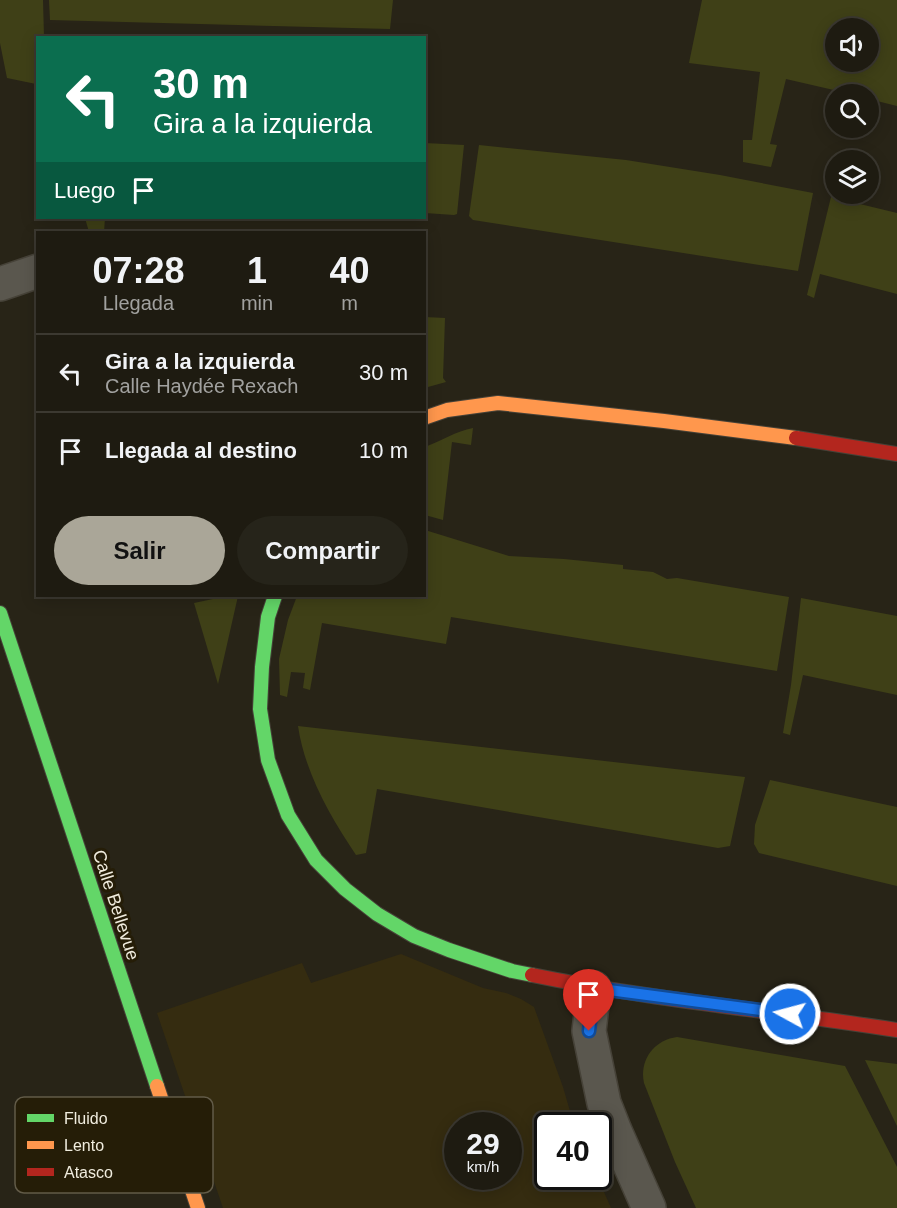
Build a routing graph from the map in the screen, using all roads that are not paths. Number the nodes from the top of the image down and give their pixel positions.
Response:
1 (36, 271) edge
2 (0, 284) edge
3 (426, 417) edge
4 (897, 454) edge
5 (275, 597) edge
6 (0, 612) edge
7 (594, 988) junction
8 (897, 1030) edge
9 (161, 1097) edge
10 (193, 1193) edge
11 (198, 1208) edge
12 (649, 1208) edge

1 - 2 street
3 - 4 street
5 - 7 street
6 - 9 street, Calle Bellevue
7 - 8 street
7 - 12 street
10 - 11 street, Calle Bellevue

